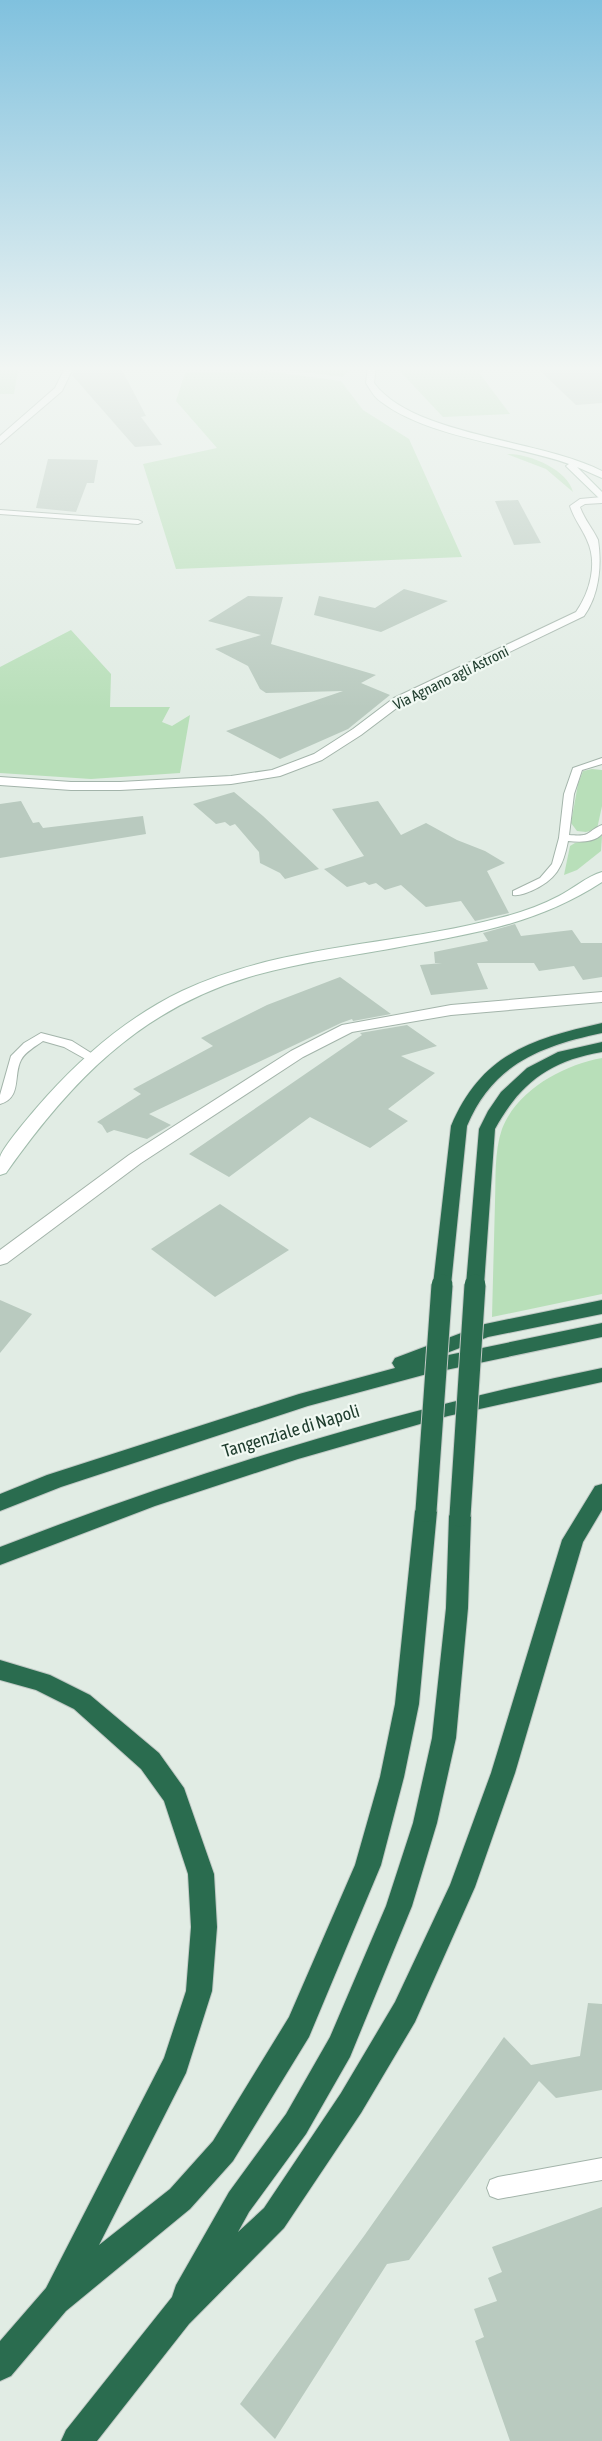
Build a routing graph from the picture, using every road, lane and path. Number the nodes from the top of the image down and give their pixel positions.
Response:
1 (584, 480) edge
2 (602, 499) edge
3 (575, 506) junction
4 (602, 506) edge
5 (0, 512) edge
6 (138, 522) dead end
7 (602, 761) edge
8 (0, 781) edge
9 (602, 828) edge
10 (564, 837) junction
11 (602, 876) edge
12 (517, 893) dead end
13 (602, 997) edge
14 (602, 1028) edge
15 (602, 1047) edge
16 (93, 1058) junction
17 (0, 1100) edge
18 (0, 1169) edge
19 (0, 1259) edge
20 (602, 1307) edge
21 (602, 1330) edge
22 (602, 1375) edge
23 (306, 1399) junction
24 (602, 1492) edge
25 (0, 1503) edge
26 (0, 1556) edge
27 (0, 1670) edge
28 (602, 2169) edge
29 (498, 2188) dead end
30 (55, 2300) junction
31 (178, 2313) junction
32 (0, 2365) edge
33 (78, 2441) edge

1 - 2 street
2 - 3 street
2 - 4 street
3 - 4 street
3 - 8 street, Via Agnano agli Astroni
5 - 6 lane
7 - 10 lane
9 - 10 lane
10 - 12 lane
11 - 16 street
13 - 19 street
14 - 30 highway, bridge
15 - 31 highway, bridge
16 - 17 lane
16 - 18 street
20 - 23 highway
21 - 23 highway, Tangenziale di Napoli
22 - 26 highway, Tangenziale di Napoli
23 - 25 highway, Tangenziale di Napoli
24 - 31 highway
27 - 30 highway
28 - 29 lane
30 - 32 highway
31 - 33 highway

